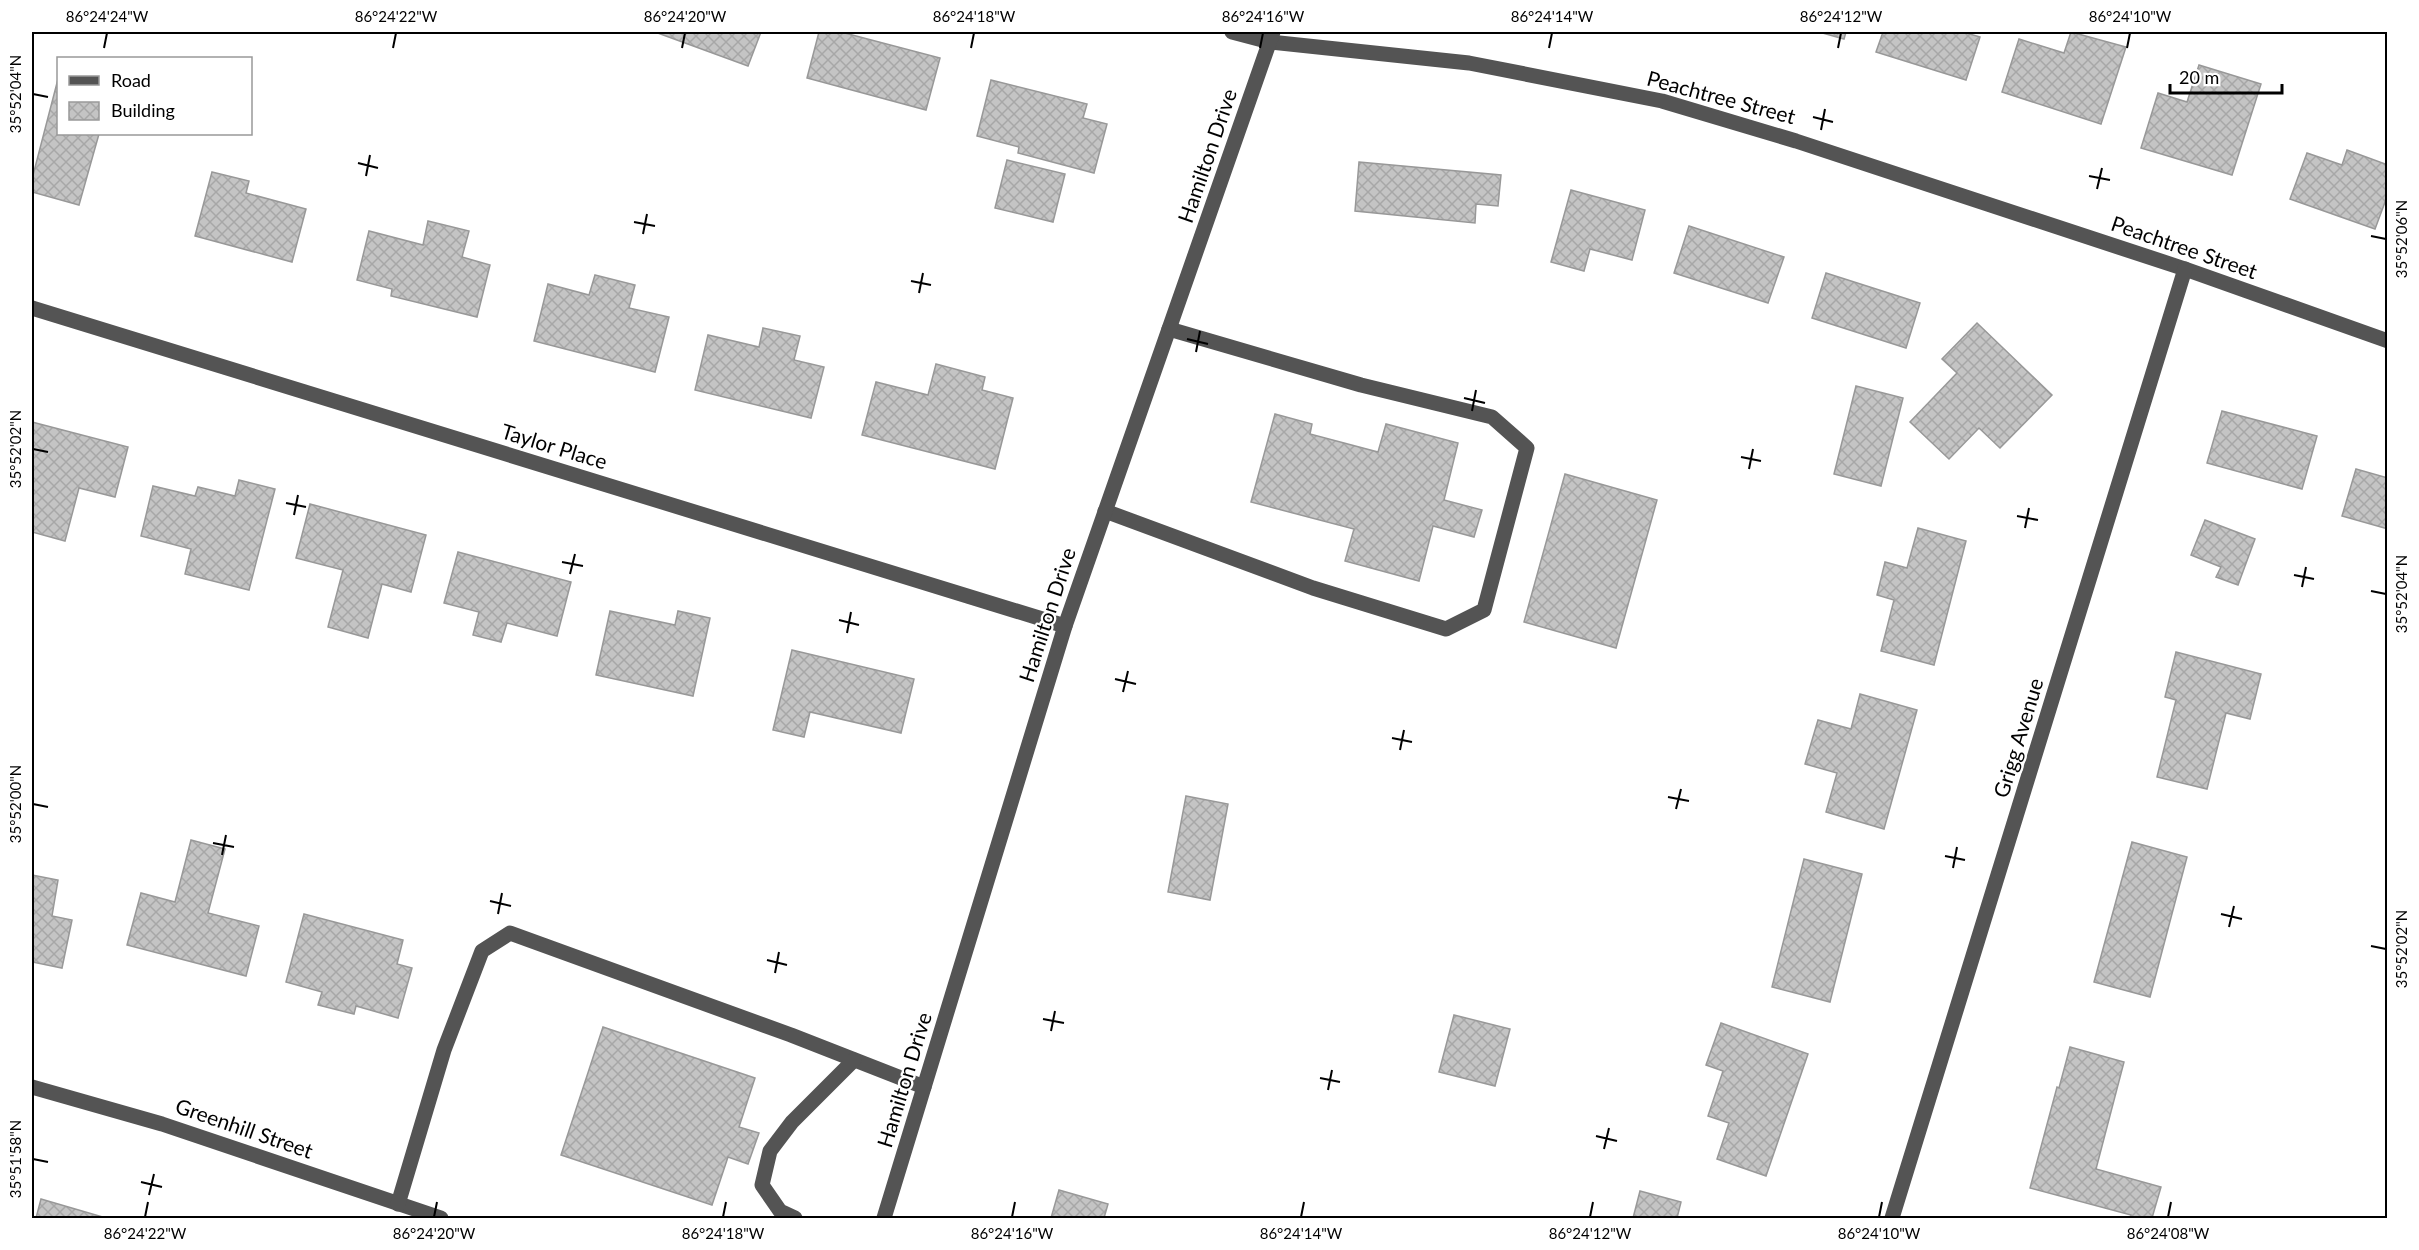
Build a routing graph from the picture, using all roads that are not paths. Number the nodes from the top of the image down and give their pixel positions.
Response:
1 (1232, 32) edge
2 (1272, 37) edge
3 (2185, 269) junction
4 (32, 308) edge
5 (1169, 329) junction
6 (2388, 341) edge
7 (1105, 511) junction
8 (1065, 626) junction
9 (854, 1060) junction
10 (32, 1087) edge
11 (924, 1088) junction
12 (398, 1204) junction
13 (441, 1218) edge
14 (795, 1218) edge
15 (885, 1218) edge
16 (1892, 1218) edge

1 - 2 street, Peachtree Street
2 - 3 street, Peachtree Street
2 - 5 street, Hamilton Drive
3 - 6 street, Peachtree Street
3 - 16 street, Grigg Avenue
4 - 8 street, Taylor Place
5 - 7 street, Hamilton Drive
5 - 7 street
7 - 8 street, Hamilton Drive
8 - 11 street, Hamilton Drive
9 - 11 street
9 - 12 street
9 - 14 street
10 - 12 street, Greenhill Street
11 - 15 street, Hamilton Drive
12 - 13 street, Greenhill Street

